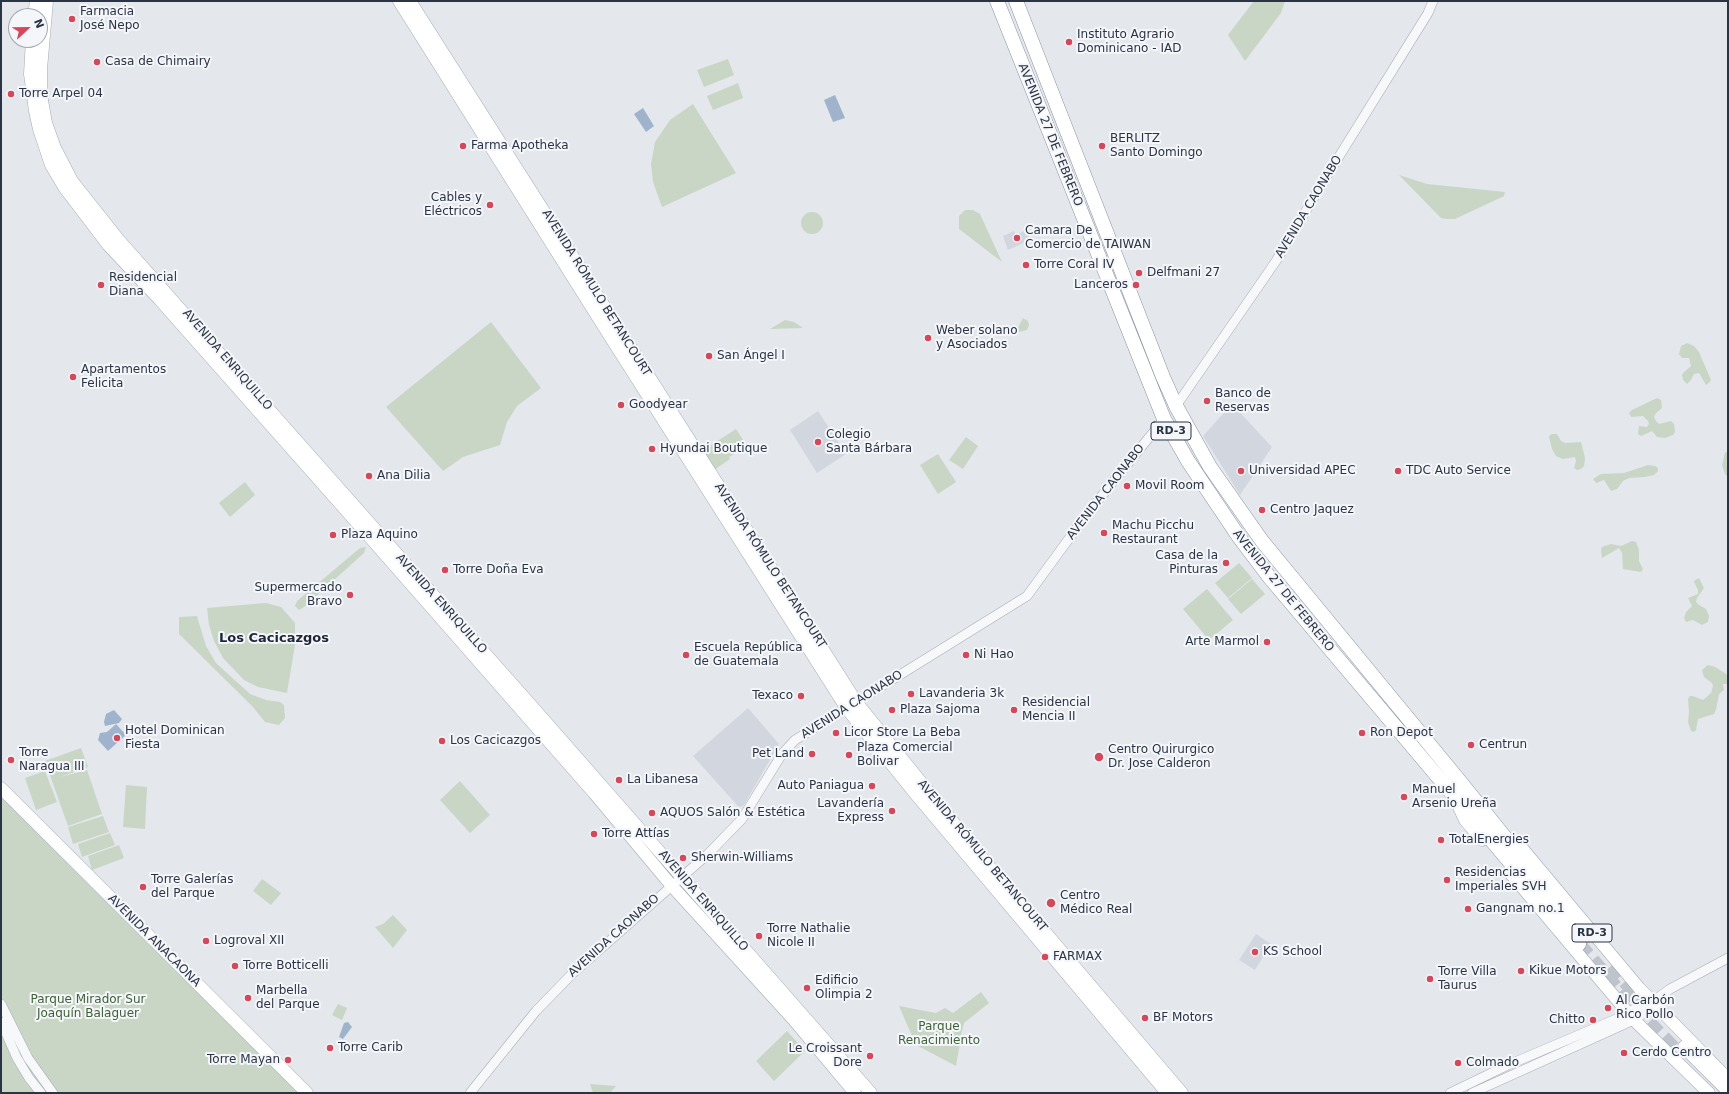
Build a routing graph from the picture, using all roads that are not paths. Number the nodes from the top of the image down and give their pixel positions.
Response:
1 (47, 1) edge
2 (399, 1) edge
3 (410, 1) edge
4 (997, 1) edge
5 (1016, 1) edge
6 (1433, 1) edge
7 (32, 48) edge
8 (1071, 144) junction
9 (1057, 153) junction
10 (229, 371) junction
11 (1176, 406) junction
12 (1164, 419) junction
13 (852, 706) junction
14 (1462, 784) junction
15 (1, 788) edge
16 (598, 790) junction
17 (1454, 796) junction
18 (681, 876) junction
19 (671, 885) junction
20 (1728, 958) edge
21 (1652, 1002) junction
22 (1, 1004) edge
23 (1631, 1017) junction
24 (1, 1022) edge
25 (1728, 1079) edge
26 (1728, 1090) edge
27 (41, 1093) edge
28 (53, 1093) edge
29 (307, 1093) edge
30 (470, 1093) edge
31 (855, 1093) edge
32 (871, 1093) edge
33 (1167, 1093) edge
34 (1182, 1093) edge
35 (1450, 1093) edge
36 (1472, 1093) edge
37 (1709, 1093) edge
38 (1719, 1093) edge

1 - 10 main road, AVENIDA ENRIQUILLO
2 - 13 main road, AVENIDA RÓMULO BETANCOURT
3 - 13 main road, AVENIDA RÓMULO BETANCOURT
4 - 9 highway, AVENIDA 27 DE FEBRERO / RD-3
5 - 8 highway, AVENIDA 27 DE FEBRERO / RD-3
6 - 11 street, AVENIDA CAONABO
7 - 10 main road, AVENIDA ENRIQUILLO
8 - 9 highway
8 - 11 highway, AVENIDA 27 DE FEBRERO / RD-3
9 - 12 highway, AVENIDA 27 DE FEBRERO / RD-3
10 - 16 main road, AVENIDA ENRIQUILLO
11 - 14 highway, AVENIDA 27 DE FEBRERO / RD-3
12 - 13 street, AVENIDA CAONABO
12 - 17 highway, AVENIDA 27 DE FEBRERO / RD-3
13 - 18 street, AVENIDA CAONABO
13 - 33 main road, AVENIDA RÓMULO BETANCOURT
13 - 34 main road, AVENIDA RÓMULO BETANCOURT
14 - 17 highway, RD-3
14 - 21 main road, AVENIDA 27 DE FEBRERO / RD-3
15 - 29 main road, AVENIDA ANACAONA
16 - 18 main road, AVENIDA ENRIQUILLO
16 - 19 main road, AVENIDA ENRIQUILLO
17 - 23 main road, AVENIDA 27 DE FEBRERO / RD-3
18 - 19 street, AVENIDA CAONABO
18 - 32 main road, AVENIDA ENRIQUILLO
19 - 30 street, AVENIDA CAONABO
19 - 31 main road, AVENIDA ENRIQUILLO
20 - 21 street
21 - 23 street
21 - 25 main road, AVENIDA 27 DE FEBRERO / RD-3
22 - 28 street
23 - 35 street
23 - 36 street
23 - 37 main road, AVENIDA 27 DE FEBRERO / RD-3
24 - 27 street
26 - 38 highway

